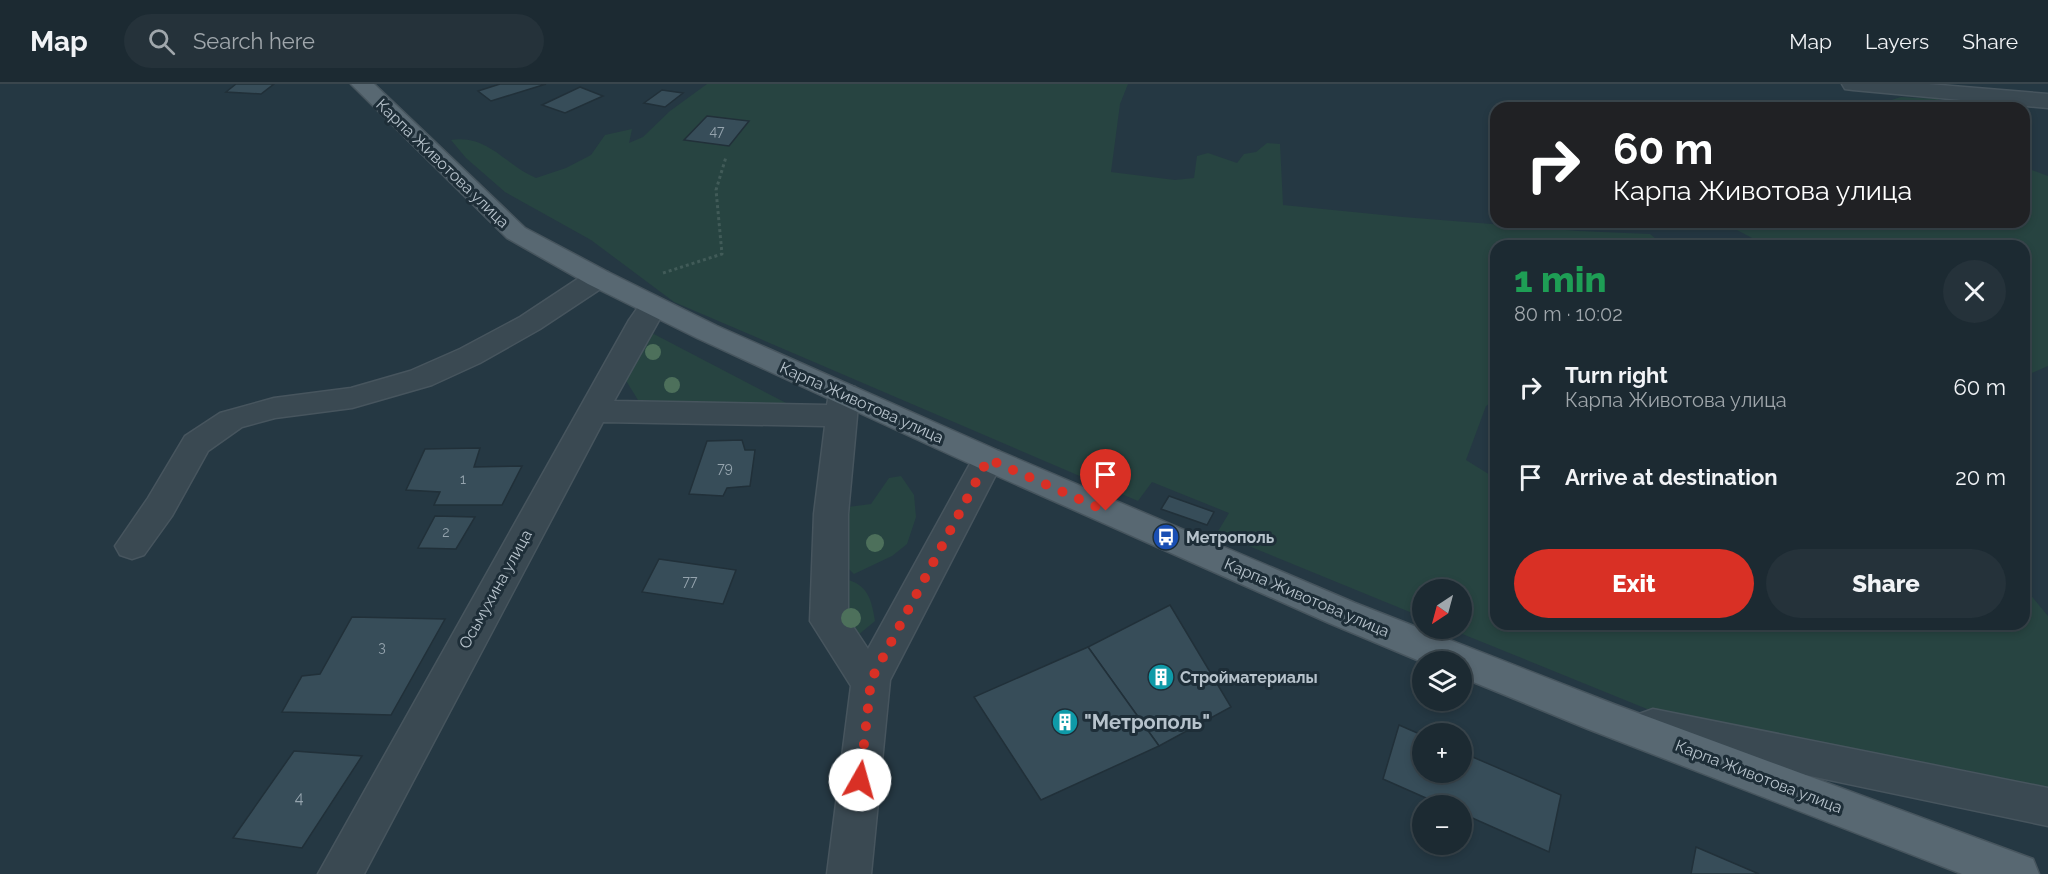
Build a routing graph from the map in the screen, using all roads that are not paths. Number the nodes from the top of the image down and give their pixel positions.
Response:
1 (362, 84) edge
2 (1853, 84) edge
3 (2048, 101) edge
4 (607, 283) junction
5 (653, 306) junction
6 (842, 405) junction
7 (593, 411) junction
8 (988, 459) junction
9 (132, 546) dead end
10 (871, 686) junction
11 (1602, 717) junction
12 (2048, 807) edge
13 (340, 874) edge
14 (849, 874) edge
15 (2017, 874) edge

1 - 4 main road, Карпа Животова улица
2 - 3 street
4 - 5 main road, Карпа Животова улица
4 - 9 street
5 - 6 main road, Карпа Животова улица
5 - 7 street, Осьмухина улица
6 - 7 street
6 - 8 main road, Карпа Животова улица
6 - 10 street
7 - 13 street, Осьмухина улица
8 - 10 street
8 - 11 main road, Карпа Животова улица
10 - 14 street
11 - 12 street
11 - 15 main road, Карпа Животова улица

